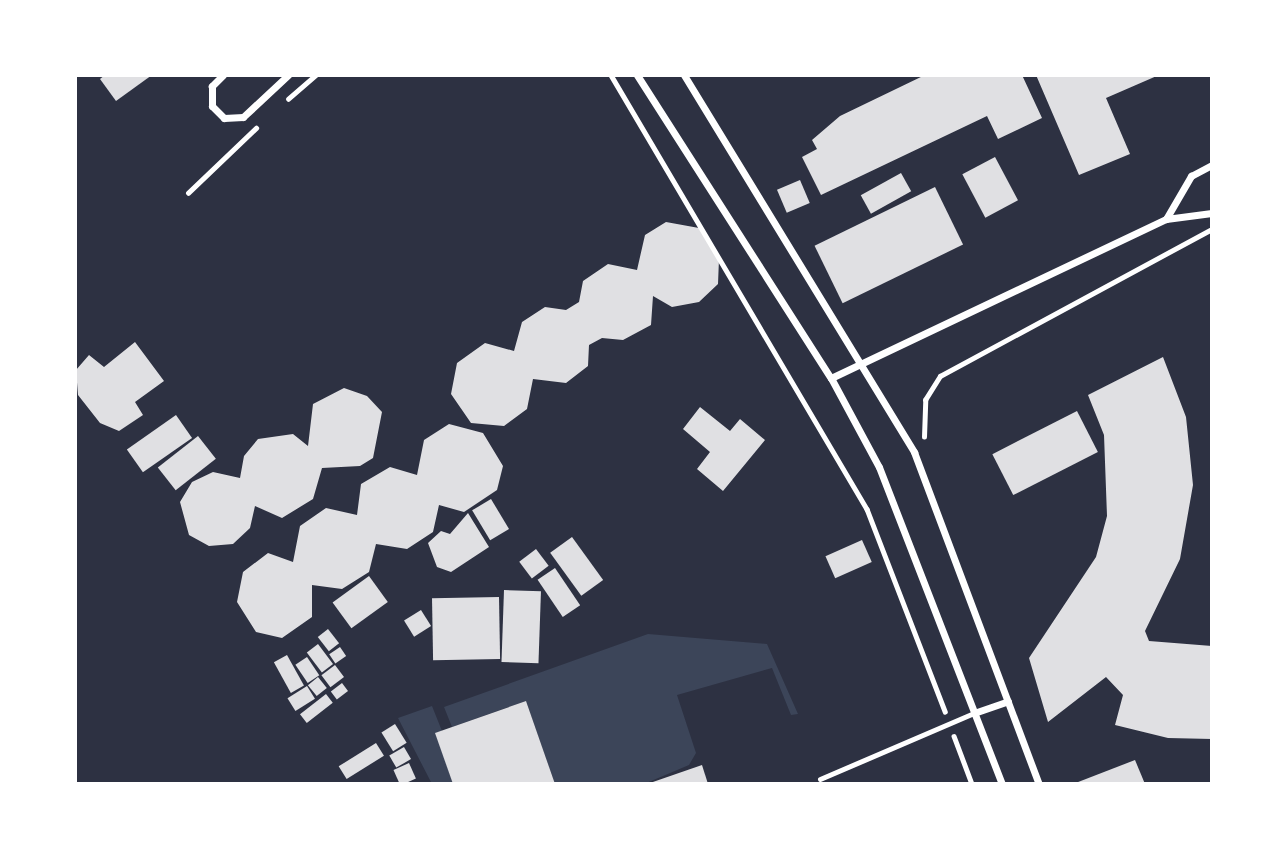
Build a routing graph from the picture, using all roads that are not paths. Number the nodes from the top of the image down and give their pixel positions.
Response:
1 (223, 75) edge
2 (288, 75) edge
3 (637, 75) edge
4 (684, 75) edge
5 (1212, 165) edge
6 (1212, 213) edge
7 (1166, 219) junction
8 (864, 365) junction
9 (831, 378) junction
10 (1007, 701) junction
11 (974, 713) junction
12 (820, 779) dead end
13 (1002, 784) edge
14 (1039, 784) edge

1 - 2 street
3 - 9 street
4 - 8 street
5 - 7 street
6 - 7 street
7 - 8 street
8 - 9 street
8 - 10 street
9 - 11 street
10 - 11 street
10 - 14 street
11 - 12 lane
11 - 13 street

